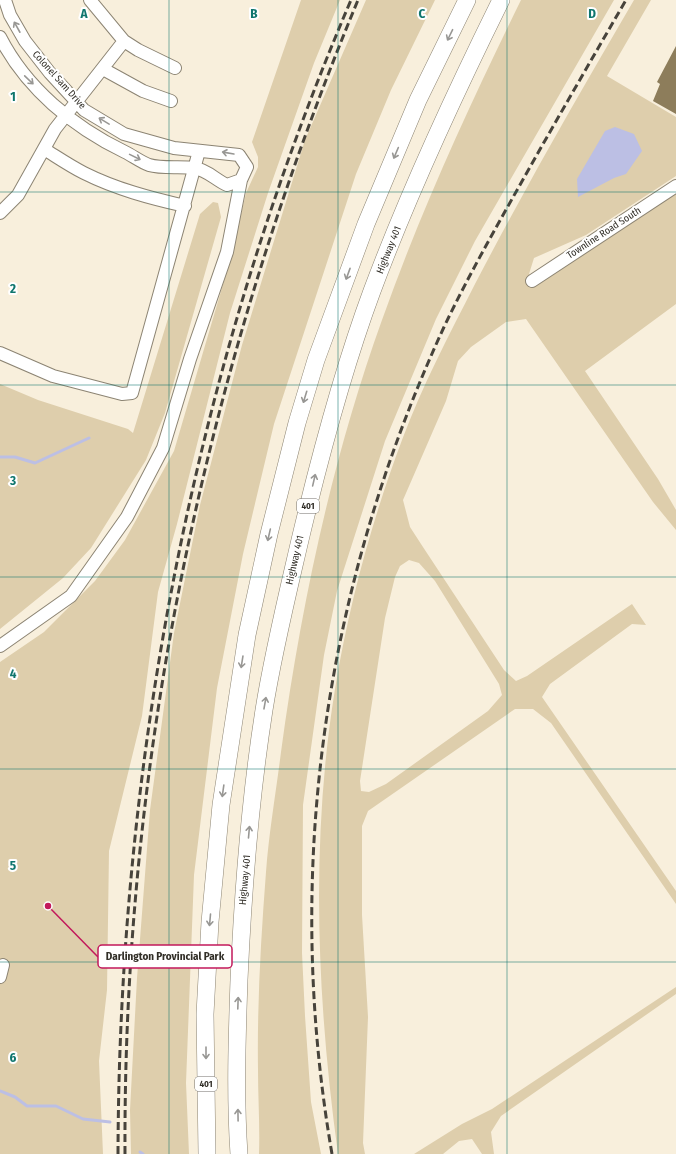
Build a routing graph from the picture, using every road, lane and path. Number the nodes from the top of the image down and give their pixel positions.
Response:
1 (5, 0) edge
2 (90, 0) edge
3 (467, 0) edge
4 (501, 0) edge
5 (0, 36) edge
6 (124, 41) junction
7 (103, 68) junction
8 (175, 68) dead end
9 (171, 101) dead end
10 (76, 102) junction
11 (66, 116) junction
12 (44, 149) junction
13 (200, 150) junction
14 (196, 168) junction
15 (242, 180) junction
16 (676, 186) edge
17 (185, 206) junction
18 (0, 213) edge
19 (532, 281) dead end
20 (0, 353) edge
21 (0, 646) edge
22 (0, 968) edge
23 (0, 977) edge
24 (207, 1154) edge
25 (239, 1154) edge

10 -> 1 street, Colonel Sam Drive
2 - 6 street
3 -> 24 highway, 401
25 -> 4 highway, Highway 401 / 401
5 -> 11 street, Colonel Sam Drive
6 - 7 street
6 - 8 street
7 - 9 street
7 - 10 street
10 - 11 street
13 -> 10 street, Colonel Sam Drive
11 - 12 street
11 -> 14 street, Colonel Sam Drive
12 - 17 street
12 - 18 street
13 - 14 street
15 -> 13 street, Colonel Sam Drive
14 - 15 street, Colonel Sam Drive
14 - 17 street
15 - 21 street
16 - 19 street, Townline Road South
17 - 20 street
22 - 23 street

